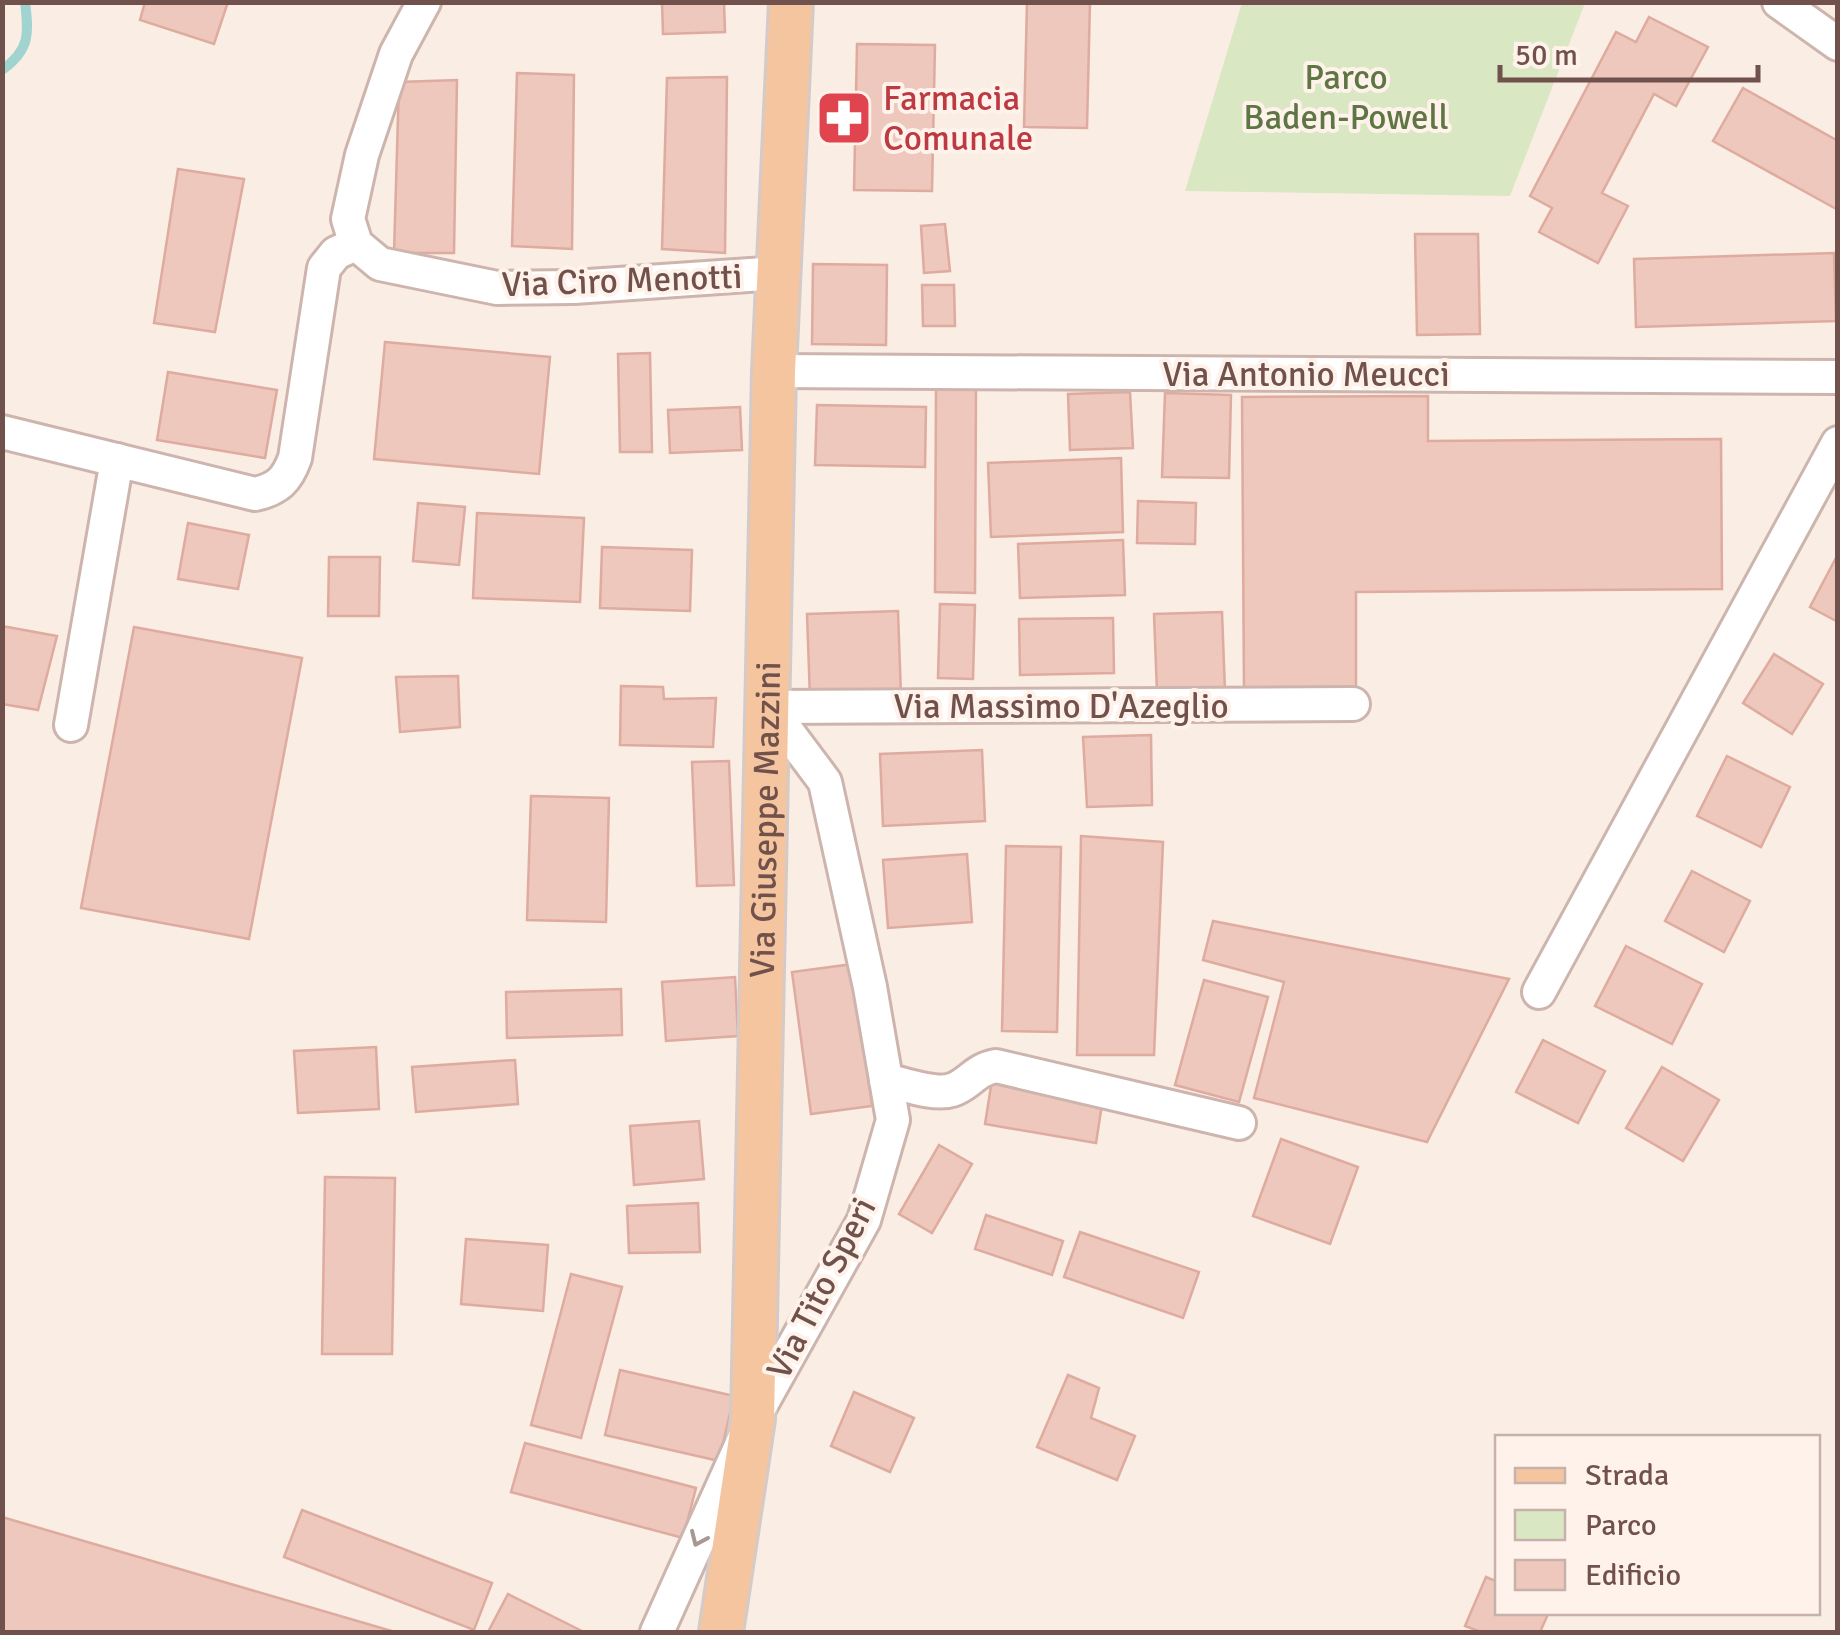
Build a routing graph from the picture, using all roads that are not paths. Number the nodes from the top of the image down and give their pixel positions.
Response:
1 (424, 2) edge
2 (790, 2) edge
3 (1779, 2) edge
4 (1838, 44) edge
5 (356, 244) junction
6 (778, 273) junction
7 (774, 371) junction
8 (1838, 376) edge
9 (2, 432) edge
10 (1838, 443) edge
11 (117, 460) junction
12 (1353, 704) dead end
13 (770, 708) junction
14 (71, 725) dead end
15 (1538, 992) dead end
16 (886, 1080) junction
17 (1239, 1123) dead end
18 (754, 1419) junction
19 (657, 1632) edge
20 (721, 1632) edge

1 - 5 street
2 - 6 main road, Via Giuseppe Mazzini
3 - 4 street
5 - 6 street, Via Ciro Menotti
5 - 11 street
6 - 7 main road, Via Giuseppe Mazzini
7 - 8 street, Via Antonio Meucci
7 - 13 main road, Via Giuseppe Mazzini
9 - 11 street
10 - 15 street
11 - 14 street
12 - 13 street, Via Massimo D'Azeglio
13 - 16 street, Via Tito Speri
13 - 18 main road, Via Giuseppe Mazzini
16 - 17 street
16 - 18 street, Via Tito Speri
18 -> 19 street, Via Tito Speri
18 - 20 main road, Via Giuseppe Mazzini

